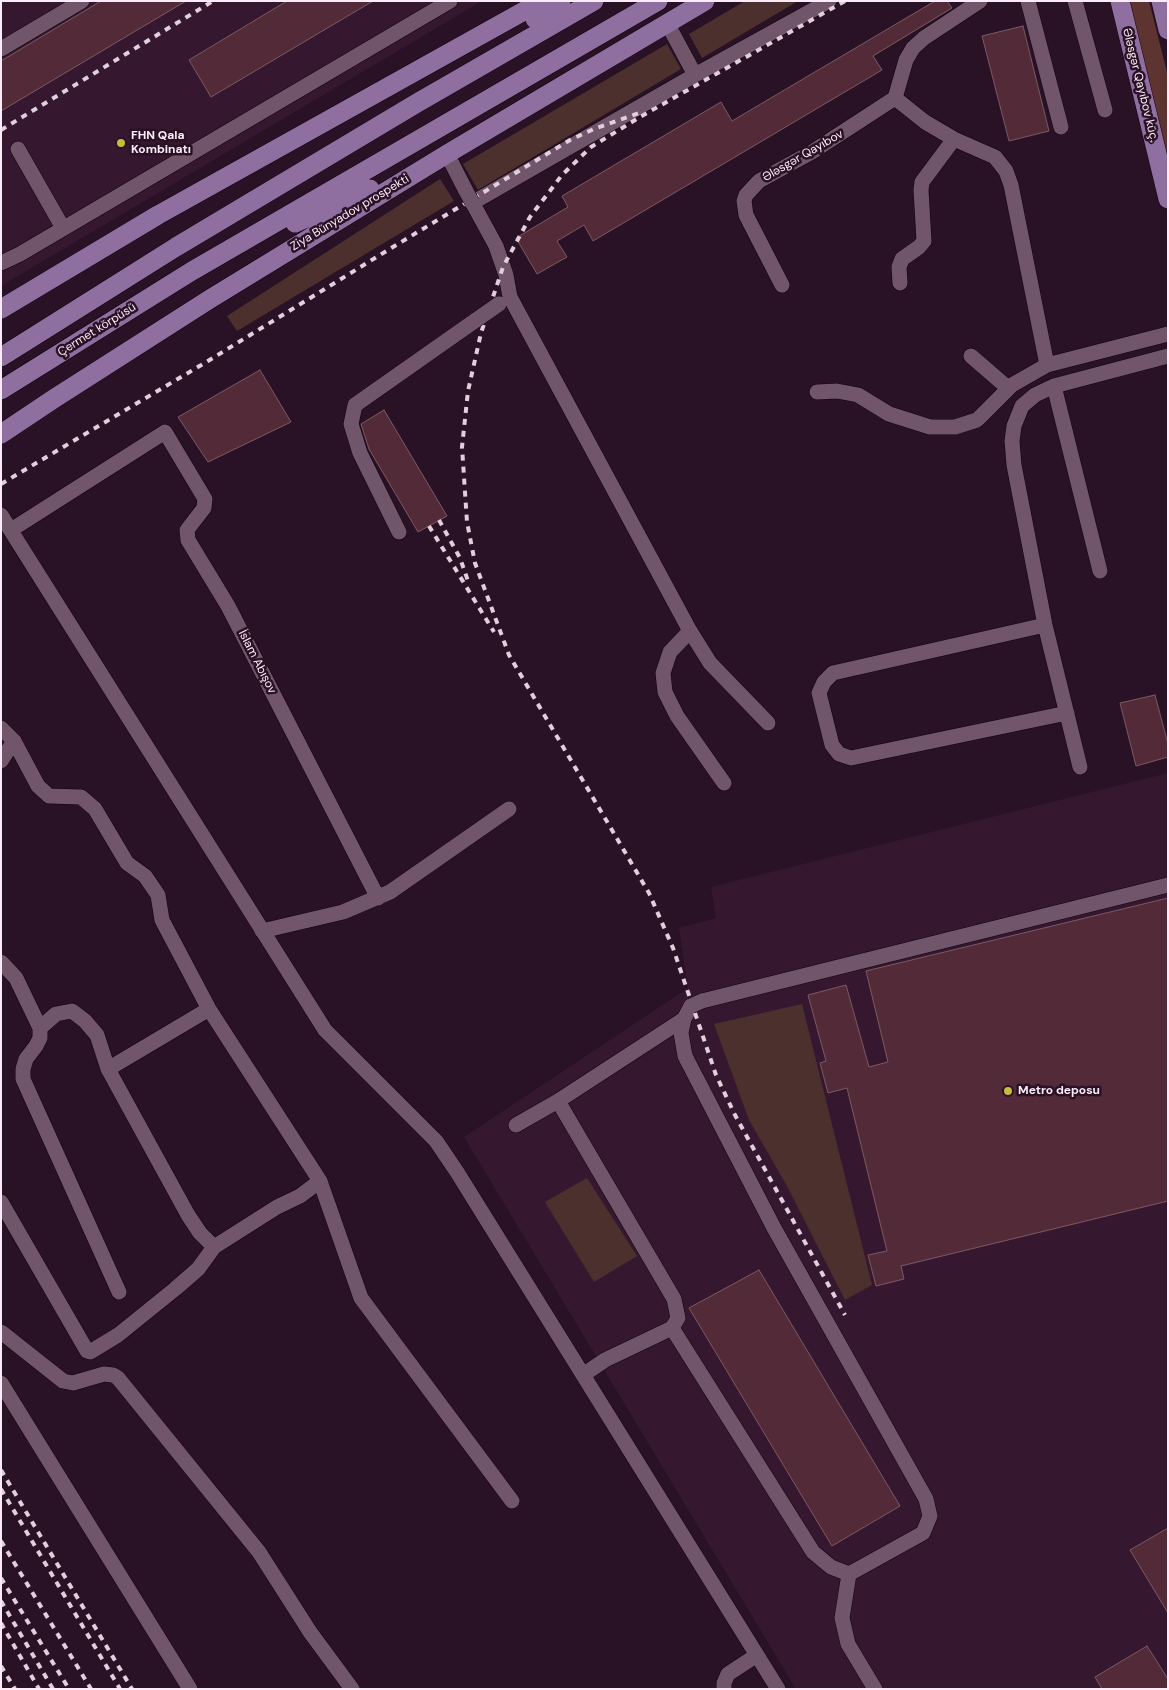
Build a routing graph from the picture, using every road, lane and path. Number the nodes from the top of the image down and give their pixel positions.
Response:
1 (82, 1) edge
2 (450, 1) edge
3 (542, 1) edge
4 (561, 1) edge
5 (594, 1) edge
6 (705, 1) edge
7 (829, 1) edge
8 (980, 1) edge
9 (1028, 1) edge
10 (1075, 1) edge
11 (1120, 1) edge
12 (1160, 1) edge
13 (657, 2) edge
14 (667, 23) junction
15 (1168, 30) edge
16 (1, 49) edge
17 (695, 75) junction
18 (895, 98) junction
19 (417, 103) junction
20 (1105, 110) dead end
21 (1061, 127) dead end
22 (954, 139) junction
23 (18, 149) dead end
24 (446, 154) junction
25 (470, 198) junction
26 (1168, 199) edge
27 (64, 228) junction
28 (1, 263) edge
29 (192, 270) junction
30 (900, 283) dead end
31 (782, 285) dead end
32 (504, 300) junction
33 (1, 309) edge
34 (1168, 334) edge
35 (970, 356) dead end
36 (1168, 356) edge
37 (1, 357) edge
38 (1047, 365) junction
39 (1054, 386) junction
40 (1008, 388) junction
41 (1, 390) edge
42 (817, 392) dead end
43 (1, 434) edge
44 (1, 515) edge
45 (11, 530) junction
46 (399, 532) dead end
47 (1100, 571) dead end
48 (1045, 625) junction
49 (690, 631) junction
50 (1067, 713) junction
51 (768, 723) dead end
52 (1, 728) edge
53 (14, 741) junction
54 (1, 761) edge
55 (1080, 767) dead end
56 (724, 783) dead end
57 (508, 808) dead end
58 (1168, 885) edge
59 (378, 898) junction
60 (262, 931) junction
61 (1, 962) edge
62 (209, 1009) junction
63 (692, 1009) junction
64 (40, 1028) junction
65 (108, 1069) junction
66 (558, 1100) junction
67 (516, 1125) dead end
68 (320, 1181) junction
69 (1, 1202) edge
70 (214, 1247) junction
71 (119, 1292) dead end
72 (672, 1328) junction
73 (1, 1332) edge
74 (583, 1374) junction
75 (1, 1383) edge
76 (512, 1501) dead end
77 (849, 1574) junction
78 (757, 1655) junction
79 (190, 1689) edge
80 (352, 1689) edge
81 (724, 1689) edge
82 (778, 1689) edge
83 (875, 1689) edge

1 - 16 street
2 - 27 street
3 - 33 main road
4 - 19 main road
5 - 19 main road
6 - 14 main road, Ziya Bünyadov prospekti
7 - 17 street
8 - 18 street
9 - 21 street
10 - 20 street
11 - 26 main road, Ələsgər Qayıbov küç.
12 - 15 main road
13 - 24 main road
13 - 29 main road
14 - 17 street
14 - 24 main road, Ziya Bünyadov prospekti
17 - 25 street
18 - 22 street
18 - 31 street, Ələsgər Qayıbov
19 - 37 main road
22 - 30 street
22 - 38 street
23 - 27 street
24 - 25 street
24 - 29 main road
24 - 43 main road, Ziya Bünyadov prospekti
25 - 32 street
27 - 28 street
29 - 41 main road, Çermet körpüsü
32 - 46 street, bridge
32 - 49 street
34 - 38 street
35 - 40 street
36 - 39 street
38 - 40 street
39 - 47 street
39 - 48 street
40 - 42 street
44 - 45 street
45 - 59 street, İslam Abışov
45 - 60 street
48 - 50 street
48 - 50 street
49 - 51 street
49 - 56 street
50 - 55 street
52 - 53 street
53 - 54 street
53 - 62 street
57 - 59 street
58 - 63 street
59 - 60 street
60 - 74 street
61 - 64 street
62 - 65 street
62 - 68 street
63 - 66 street
63 - 77 street
64 - 65 street
64 - 71 street
65 - 70 street
66 - 67 street
66 - 72 street
68 - 70 street
68 - 76 street
69 - 70 street
72 - 74 street
72 - 77 street
73 - 80 street
74 - 78 street
75 - 79 street
77 - 83 street
78 - 81 street
78 - 82 street

